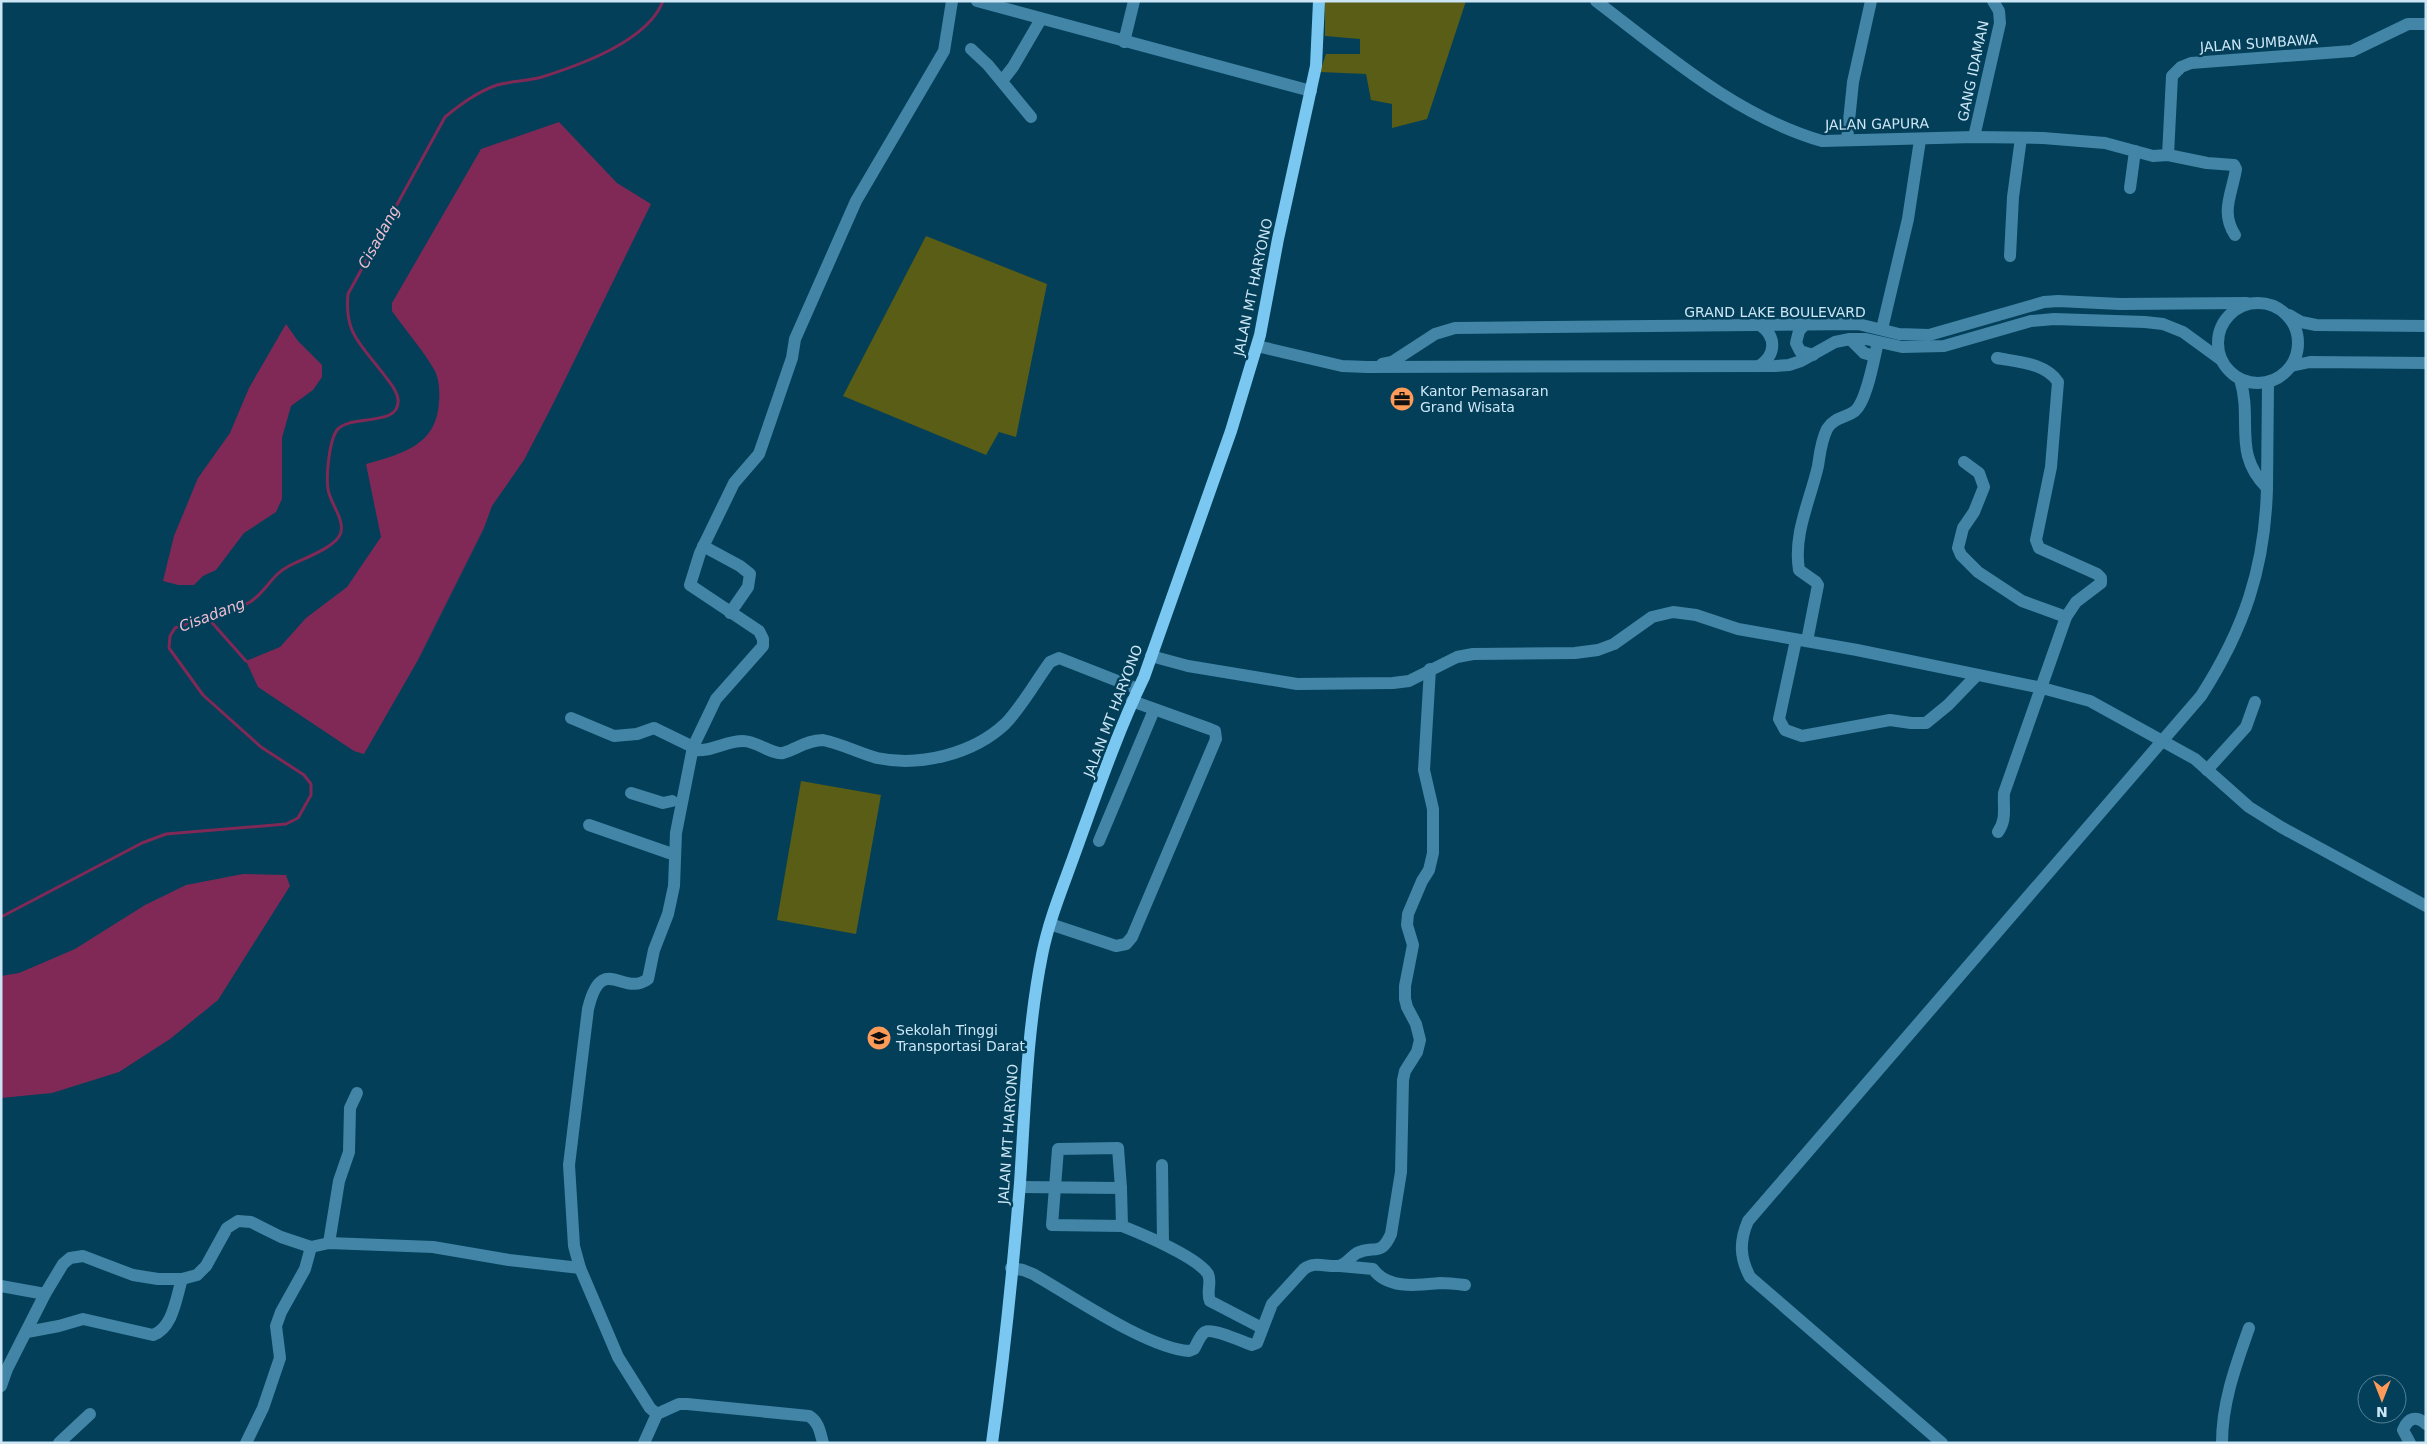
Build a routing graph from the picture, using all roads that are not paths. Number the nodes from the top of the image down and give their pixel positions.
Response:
1 (952, 1) edge
2 (977, 1) edge
3 (1134, 1) edge
4 (1319, 1) edge
5 (1596, 1) edge
6 (1871, 1) edge
7 (990, 3) edge
8 (1996, 6) edge
9 (1041, 19) junction
10 (2426, 24) edge
11 (1124, 42) junction
12 (971, 49) dead end
13 (1002, 81) junction
14 (1311, 91) junction
15 (1031, 117) dead end
16 (1974, 136) junction
17 (2021, 138) junction
18 (1847, 140) junction
19 (1920, 140) junction
20 (2135, 151) junction
21 (2168, 155) junction
22 (2130, 188) dead end
23 (2235, 235) dead end
24 (2010, 256) dead end
25 (2248, 303) junction
26 (2287, 314) junction
27 (1805, 324) junction
28 (1760, 325) junction
29 (2426, 326) edge
30 (1882, 329) junction
31 (1850, 339) junction
32 (1878, 342) junction
33 (1258, 346) junction
34 (1813, 355) junction
35 (1874, 356) junction
36 (1997, 358) dead end
37 (2220, 360) junction
38 (2426, 363) edge
39 (1759, 366) junction
40 (2291, 366) junction
41 (1367, 367) junction
42 (2240, 379) junction
43 (2268, 382) junction
44 (1964, 462) dead end
45 (2267, 488) junction
46 (703, 546) junction
47 (730, 613) junction
48 (2066, 617) junction
49 (1802, 640) junction
50 (1151, 656) junction
51 (1430, 669) junction
52 (1977, 675) junction
53 (2042, 688) junction
54 (1138, 689) junction
55 (1132, 701) junction
56 (2256, 702) dead end
57 (1154, 710) junction
58 (571, 718) dead end
59 (2161, 742) junction
60 (694, 748) junction
61 (2208, 770) junction
62 (630, 793) dead end
63 (677, 799) junction
64 (589, 825) dead end
65 (1998, 832) dead end
66 (1099, 841) dead end
67 (675, 855) junction
68 (2426, 906) edge
69 (1050, 924) junction
70 (357, 1093) dead end
71 (1162, 1165) dead end
72 (1054, 1186) junction
73 (1020, 1187) junction
74 (1121, 1188) junction
75 (1122, 1226) junction
76 (329, 1243) junction
77 (1162, 1244) junction
78 (311, 1247) junction
79 (1340, 1266) junction
80 (580, 1268) junction
81 (1011, 1268) junction
82 (182, 1279) junction
83 (1465, 1285) dead end
84 (1, 1286) edge
85 (45, 1294) junction
86 (1262, 1328) junction
87 (2249, 1328) dead end
88 (27, 1332) junction
89 (1, 1386) edge
90 (90, 1414) dead end
91 (657, 1414) junction
92 (2426, 1424) edge
93 (59, 1443) edge
94 (246, 1443) edge
95 (644, 1443) edge
96 (823, 1443) edge
97 (992, 1443) edge
98 (1942, 1443) edge
99 (2222, 1443) edge
100 (2410, 1443) edge

1 - 46 street
2 - 7 street
3 - 11 street
4 - 14 main road, JALAN MT HARYONO
5 - 18 street, JALAN GAPURA
6 - 18 street
7 - 9 street
8 - 16 street, GANG IDAMAN
9 - 11 street
9 - 13 street
10 - 21 street, JALAN SUMBAWA
11 - 14 street
12 - 13 street
13 - 15 street
14 - 33 main road, JALAN MT HARYONO
16 - 17 street, JALAN GAPURA
16 - 19 street, JALAN GAPURA
17 - 20 street, JALAN GAPURA
17 - 24 street
18 - 19 street, JALAN GAPURA
19 - 30 street
20 - 21 street, JALAN GAPURA
20 - 22 street
21 - 23 street, JALAN GAPURA
25 - 26 street
25 - 30 street, GRAND LAKE BOULEVARD
25 - 37 street
26 - 29 street
26 - 40 street
27 - 28 street, GRAND LAKE BOULEVARD
27 - 30 street, GRAND LAKE BOULEVARD
27 - 34 street
28 - 39 street
28 - 41 street, GRAND LAKE BOULEVARD
31 - 32 street, GRAND LAKE BOULEVARD
31 - 34 street, GRAND LAKE BOULEVARD
31 - 35 street
32 - 35 street
32 - 37 street, GRAND LAKE BOULEVARD
33 - 41 street, GRAND LAKE BOULEVARD
33 - 50 main road, JALAN MT HARYONO
34 - 39 street, GRAND LAKE BOULEVARD
35 - 49 street
36 - 48 street
37 - 42 street
38 - 40 street
39 - 41 street, GRAND LAKE BOULEVARD
40 - 43 street
42 - 43 street
42 - 45 street
43 - 45 street
44 - 48 street
45 - 59 street
46 - 47 street
46 - 47 street
47 - 60 street
48 - 53 street
49 - 51 street
49 - 52 street
49 - 52 street
50 - 51 street
50 - 54 main road, JALAN MT HARYONO
51 - 79 street
52 - 53 street
53 - 59 street
53 - 65 street
54 - 55 main road, JALAN MT HARYONO
54 - 60 street
55 - 57 street
55 - 69 main road, JALAN MT HARYONO
56 - 61 street
57 - 66 street
57 - 69 street
58 - 60 street
59 - 61 street
59 - 98 street
60 - 63 street
61 - 68 street
62 - 63 street
63 - 67 street
64 - 67 street
67 - 80 street
69 - 73 main road, JALAN MT HARYONO
70 - 76 street
71 - 77 street
72 - 73 street
72 - 74 street
72 - 74 street
72 - 75 street
73 - 81 main road, JALAN MT HARYONO
74 - 75 street
75 - 77 street
76 - 78 street
76 - 80 street
77 - 86 street
78 - 82 street
78 - 94 street
79 - 83 street
79 - 86 street
80 - 91 street
81 - 86 street
81 - 97 main road, JALAN MT HARYONO
82 - 85 street
82 - 88 street
84 - 85 street
85 - 88 street
87 - 99 street
88 - 89 street
90 - 93 street
91 - 95 street
91 - 96 street
92 - 100 street

